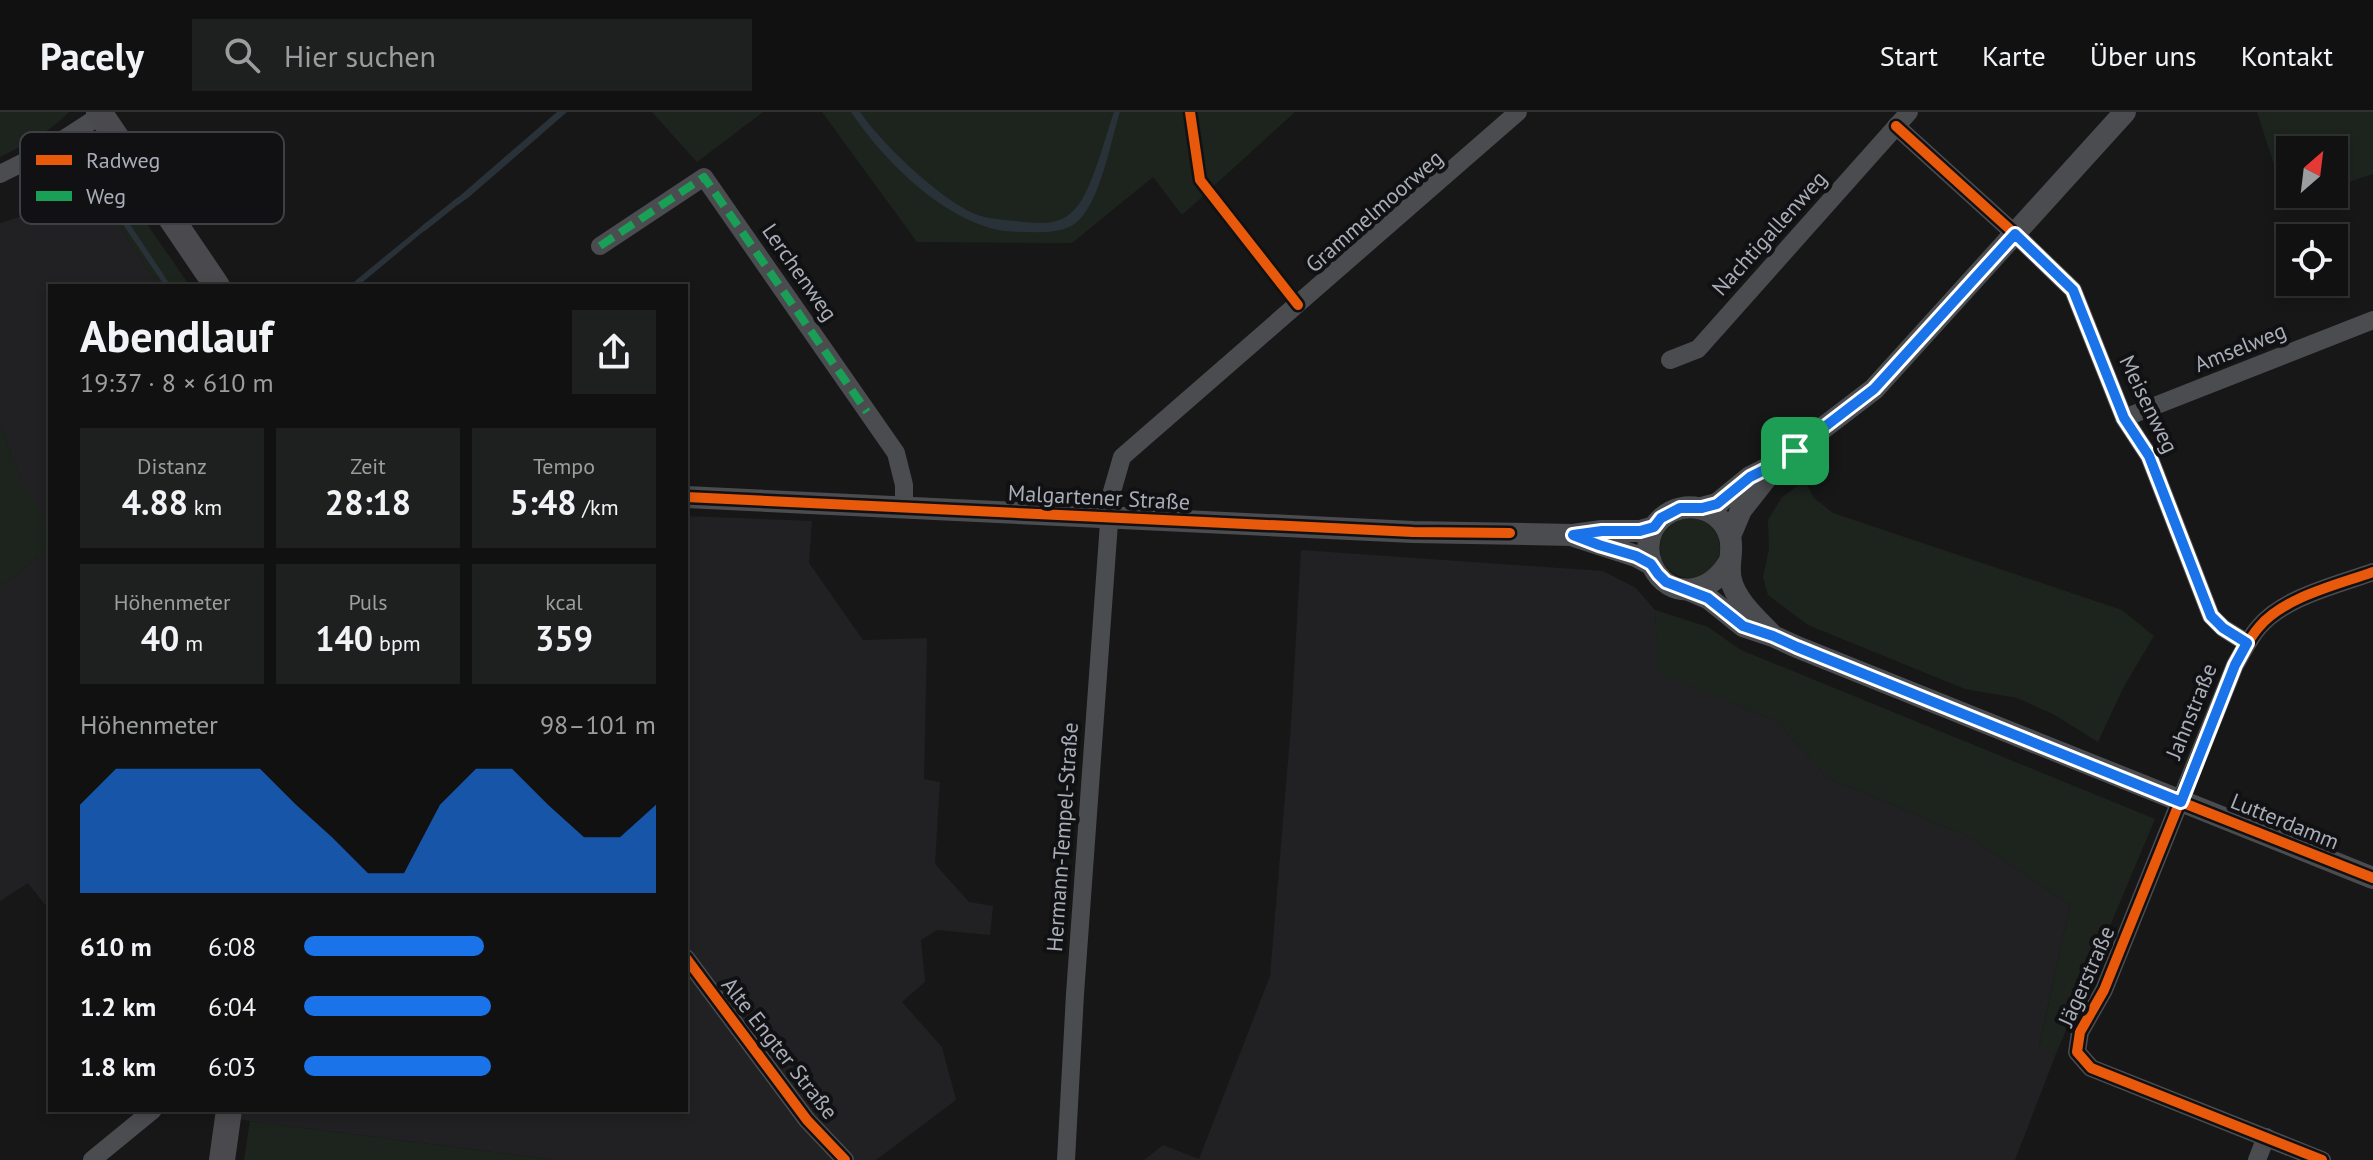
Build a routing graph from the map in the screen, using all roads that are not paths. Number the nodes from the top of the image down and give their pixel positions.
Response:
1 (1518, 112) edge
2 (1909, 112) edge
3 (2125, 112) edge
4 (100, 114) edge
5 (1896, 126) junction
6 (73, 132) edge
7 (112, 132) edge
8 (20, 164) edge
9 (0, 174) edge
10 (175, 224) edge
11 (2015, 234) junction
12 (600, 246) dead end
13 (216, 284) edge
14 (2373, 320) edge
15 (1670, 360) dead end
16 (2124, 418) junction
17 (1776, 464) junction
18 (688, 497) edge
19 (904, 507) junction
20 (1702, 508) junction
21 (1109, 517) junction
22 (1654, 527) junction
23 (1573, 535) junction
24 (1730, 536) junction
25 (1729, 562) junction
26 (1651, 564) junction
27 (2373, 572) edge
28 (1689, 590) junction
29 (1773, 636) junction
30 (2247, 643) junction
31 (2181, 802) junction
32 (2373, 878) edge
33 (688, 961) edge
34 (151, 1112) edge
35 (229, 1112) edge
36 (2266, 1137) junction
37 (92, 1160) edge
38 (222, 1160) edge
39 (845, 1160) edge
40 (1066, 1160) edge
41 (2257, 1160) edge
42 (2322, 1160) edge

1 - 21 street, Grammelmoorweg
2 - 5 street, Nachtigallenweg
3 - 11 street
4 - 6 street
4 - 7 main road
5 - 11 street, Meisenweg
5 - 15 street, Nachtigallenweg
8 - 9 street
10 - 13 main road
11 - 16 street, Meisenweg
11 - 17 street
12 - 19 street, Lerchenweg
14 - 16 street, Amselweg
16 - 30 street, Meisenweg
17 - 20 street
17 - 24 street
18 - 19 street, Malgartener Straße
19 - 21 street, Malgartener Straße
20 - 22 street
20 - 24 street
21 - 23 street, Malgartener Straße
21 - 40 street, Hermann-Tempel-Straße
22 - 23 street, Malgartener Straße
22 - 26 street
23 - 26 street, Malgartener Straße
24 - 25 street
25 - 28 street
25 - 29 street, Lutterdamm
26 - 28 street
27 - 30 street, Jahnstraße
28 - 29 street, Lutterdamm
29 - 31 street, Lutterdamm
30 - 31 street, Jahnstraße
31 - 32 street, Lutterdamm
31 - 36 street, Jägerstraße
33 - 39 street, Alte Engter Straße
34 - 37 street
35 - 38 main road
36 - 41 street
36 - 42 street, Jägerstraße

